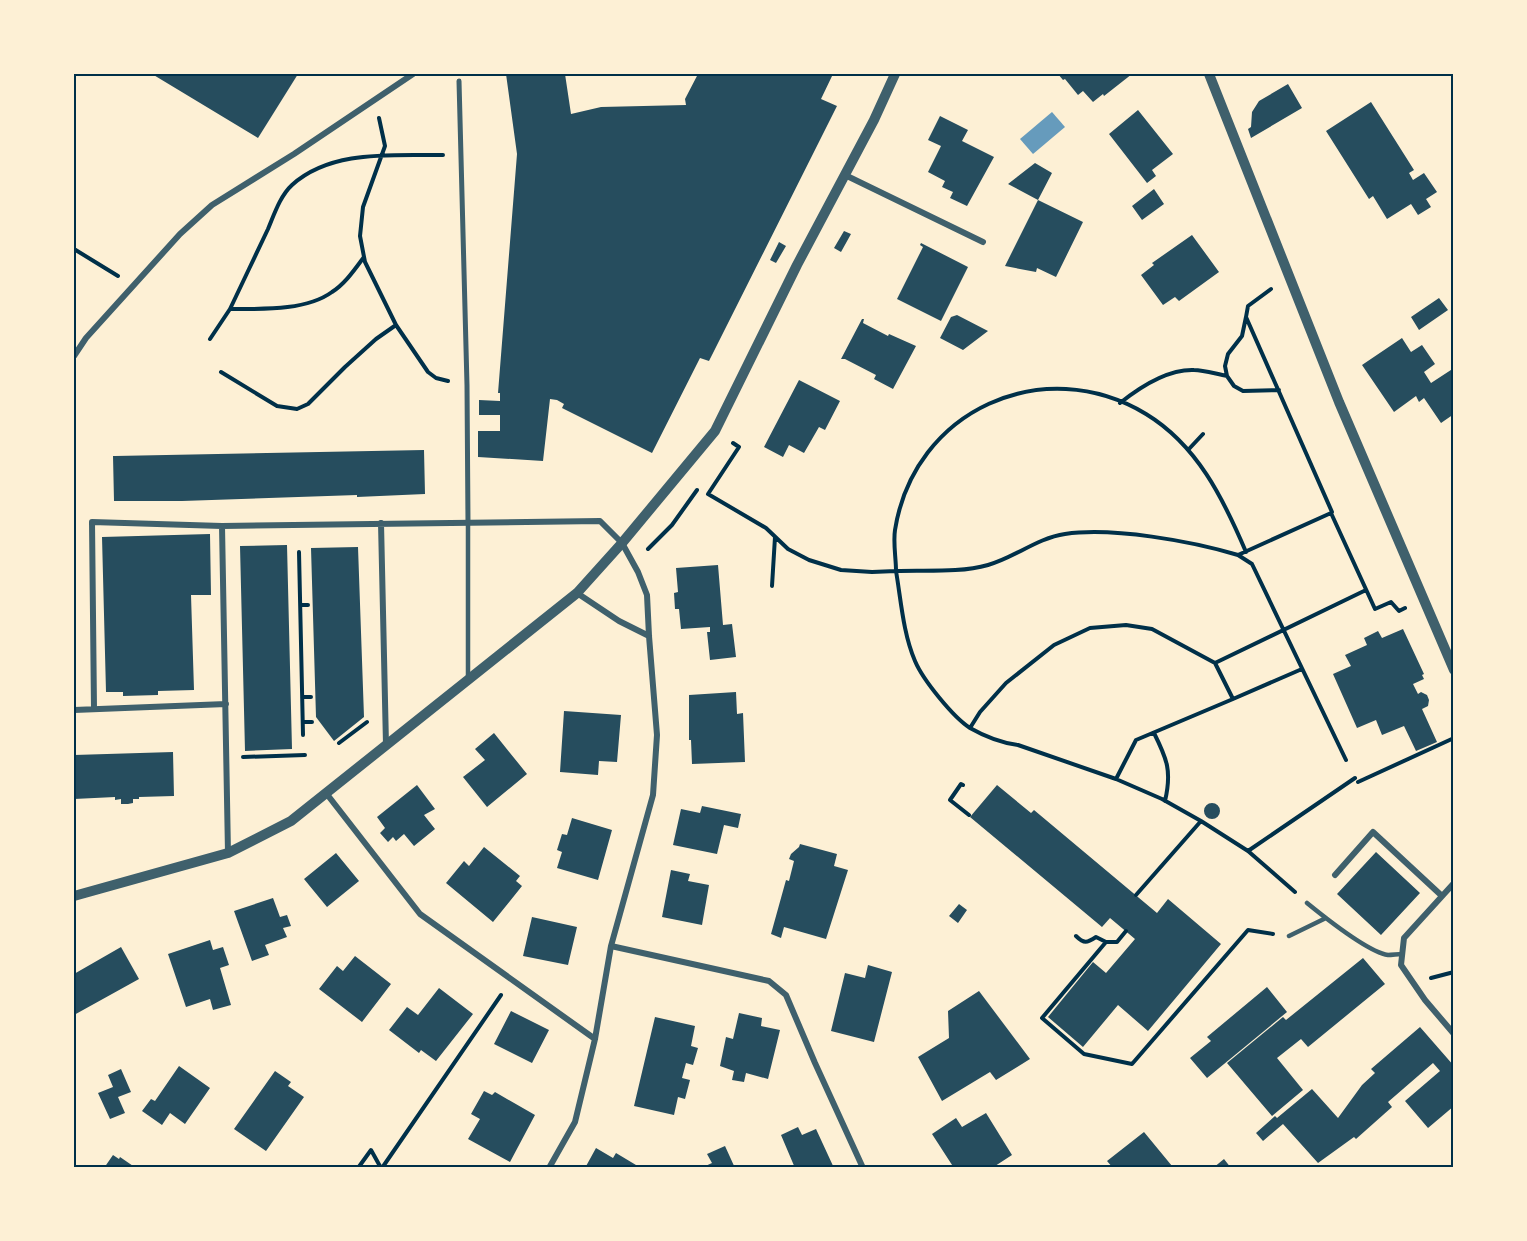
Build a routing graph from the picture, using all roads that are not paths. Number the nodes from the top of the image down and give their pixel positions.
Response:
1 (413, 74) edge
2 (895, 74) edge
3 (1209, 74) edge
4 (459, 81) dead end
5 (845, 175) junction
6 (983, 242) dead end
7 (74, 356) edge
8 (381, 523) junction
9 (468, 523) junction
10 (222, 526) junction
11 (622, 543) junction
12 (577, 593) junction
13 (649, 636) junction
14 (1454, 670) edge
15 (468, 680) junction
16 (226, 704) junction
17 (94, 709) junction
18 (74, 710) edge
19 (386, 745) junction
20 (326, 793) junction
21 (228, 853) junction
22 (1335, 875) dead end
23 (1454, 883) edge
24 (74, 896) edge
25 (1442, 896) junction
26 (1308, 903) road end
27 (1326, 918) junction
28 (1289, 936) road end
29 (612, 946) junction
30 (1402, 954) junction
31 (1454, 1034) edge
32 (595, 1039) junction
33 (549, 1167) edge
34 (863, 1167) edge

1 - 7 street
2 - 5 street
3 - 14 street
4 - 9 street
5 - 6 street
5 - 11 street
8 - 9 street
8 - 10 street
8 - 19 street
9 - 11 street
9 - 15 lane
10 - 16 street
10 - 17 street
11 - 12 street
11 - 13 street
12 - 13 street
12 - 15 street
13 - 29 street
15 - 19 street
16 - 17 street
16 - 21 street
17 - 18 street
19 - 20 street
20 - 21 street
20 - 32 street
21 - 24 street
22 - 25 street
23 - 25 street
25 - 30 street
26 - 27 lane
27 - 28 lane
27 - 30 lane
29 - 32 street
29 - 34 street
30 - 31 street
32 - 33 street

